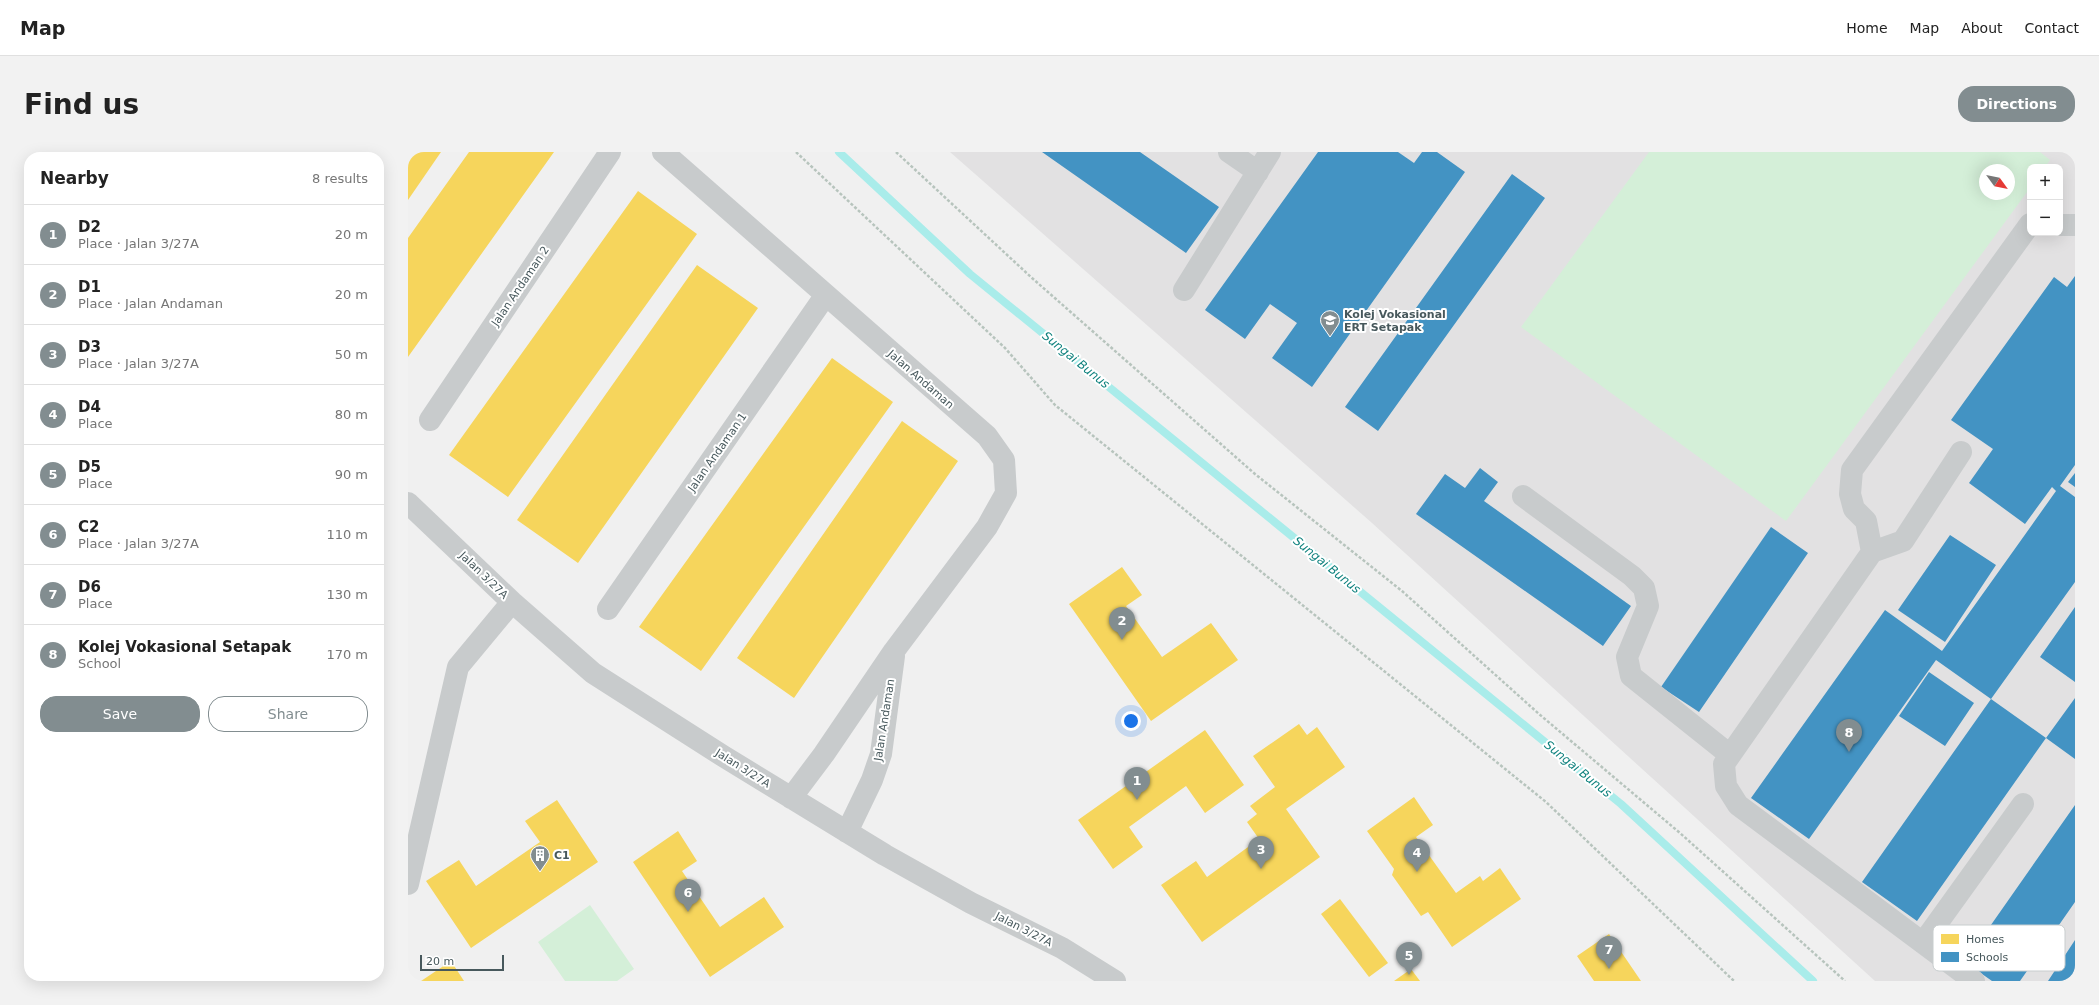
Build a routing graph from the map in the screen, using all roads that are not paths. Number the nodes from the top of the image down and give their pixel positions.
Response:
1 (610, 152) edge
2 (663, 152) edge
3 (1229, 152) edge
4 (1270, 152) edge
5 (1258, 172) junction
6 (2063, 225) edge
7 (2075, 225) edge
8 (2027, 228) edge
9 (1184, 290) dead end
10 (825, 296) junction
11 (430, 420) dead end
12 (1961, 452) dead end
13 (1523, 496) dead end
14 (408, 503) edge
15 (1872, 552) junction
16 (512, 602) junction
17 (608, 609) dead end
18 (894, 651) junction
19 (1730, 755) junction
20 (791, 798) junction
21 (2023, 804) dead end
22 (847, 832) junction
23 (408, 884) edge
24 (1935, 925) edge
25 (1933, 928) edge
26 (1923, 942) junction
27 (1933, 950) edge
28 (1961, 971) edge
29 (1115, 981) edge
30 (1974, 981) edge

1 - 11 street, Jalan Andaman 2
2 - 10 street, Jalan Andaman
3 - 5 street
4 - 5 street
5 - 9 street
6 - 7 street
8 - 15 street
10 - 17 street, Jalan Andaman 1
10 - 18 street, Jalan Andaman
12 - 15 street
13 - 19 street
14 - 16 street, Jalan 3/27A
15 - 19 street
16 - 20 street, Jalan 3/27A
16 - 23 street
18 - 20 street, Jalan Andaman
18 - 22 street, Jalan Andaman
19 - 26 street
20 - 22 street, Jalan 3/27A
21 - 24 street
22 - 29 street, Jalan 3/27A
25 - 26 street
26 - 27 street
28 - 30 street

